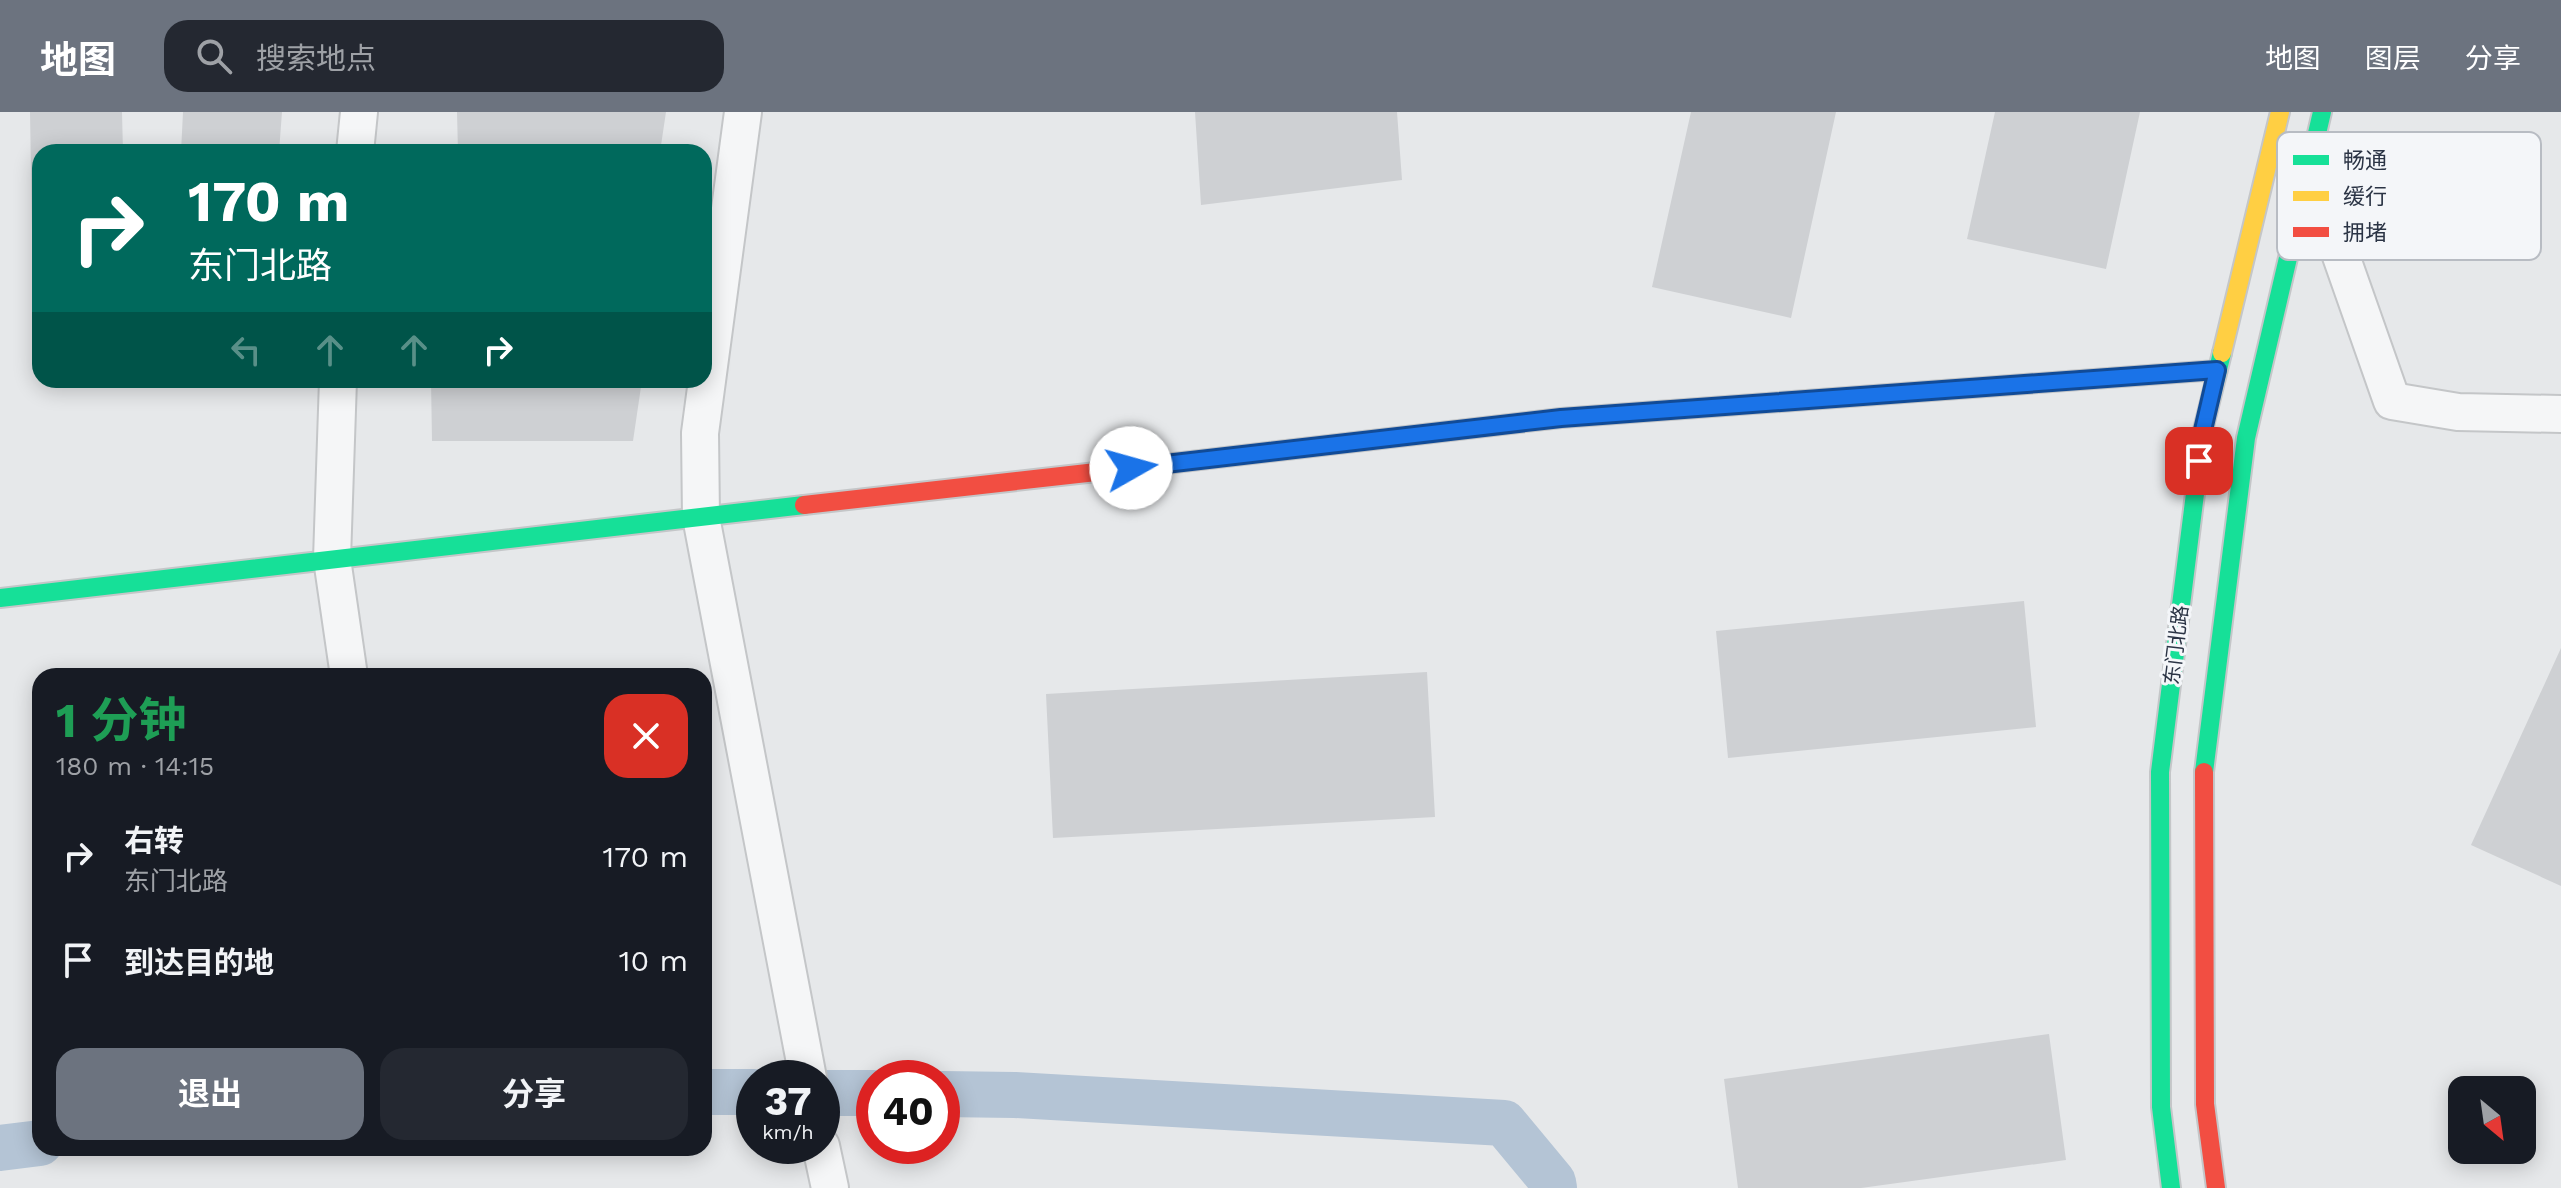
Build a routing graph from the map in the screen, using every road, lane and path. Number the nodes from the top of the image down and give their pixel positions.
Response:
1 (359, 112) edge
2 (743, 112) edge
3 (2280, 112) edge
4 (2322, 112) edge
5 (2317, 132) edge
6 (356, 144) edge
7 (2287, 260) edge
8 (2342, 260) edge
9 (712, 343) edge
10 (2217, 370) junction
11 (338, 388) edge
12 (706, 388) edge
13 (2561, 414) edge
14 (701, 517) junction
15 (332, 559) junction
16 (0, 598) edge
17 (348, 668) edge
18 (804, 1060) edge
19 (825, 1164) edge
20 (830, 1188) edge
21 (2171, 1188) edge
22 (2216, 1188) edge

1 - 6 street
2 - 9 street
3 - 10 street, 东门北路
4 - 5 street
7 - 22 street
8 - 13 street
10 - 14 street
10 - 21 street, 东门北路
11 - 15 street
12 - 14 street
14 - 15 street
14 - 18 street
15 - 16 street
15 - 17 street
19 - 20 street

